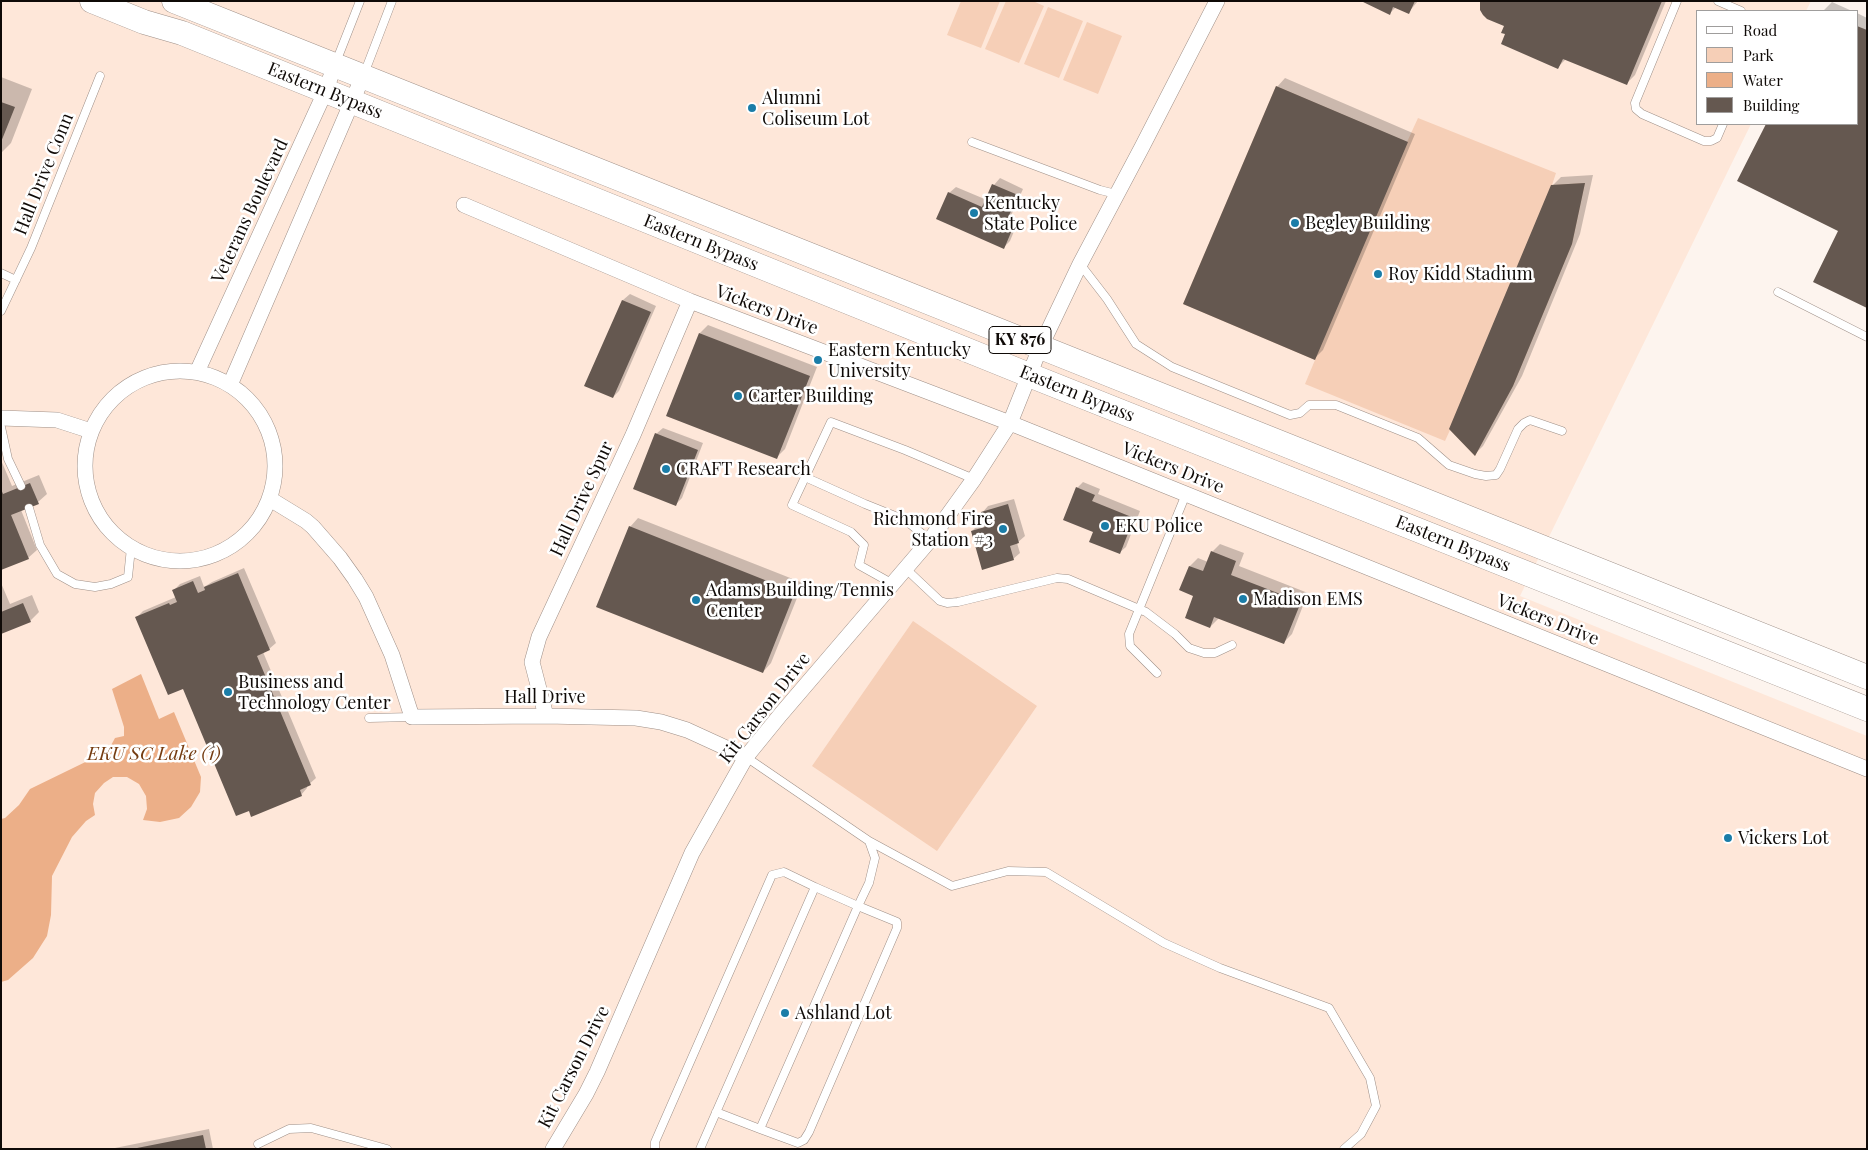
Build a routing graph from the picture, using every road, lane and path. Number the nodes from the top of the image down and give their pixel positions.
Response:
1 (92, 1) edge
2 (174, 1) edge
3 (360, 1) edge
4 (392, 1) edge
5 (1217, 1) edge
6 (1678, 1) edge
7 (1718, 1) edge
8 (1740, 10) edge
9 (335, 65) junction
10 (100, 76) dead end
11 (363, 76) junction
12 (325, 92) junction
13 (353, 103) junction
14 (1723, 125) edge
15 (972, 142) dead end
16 (1116, 194) junction
17 (464, 205) dead end
18 (1080, 264) junction
19 (1, 273) edge
20 (16, 280) junction
21 (1778, 292) dead end
22 (690, 301) junction
23 (1, 310) edge
24 (1867, 337) edge
25 (1040, 348) junction
26 (197, 372) junction
27 (1029, 375) junction
28 (230, 385) junction
29 (1, 418) edge
30 (1010, 423) junction
31 (1, 427) edge
32 (90, 431) junction
33 (1562, 431) dead end
34 (805, 477) junction
35 (974, 480) junction
36 (21, 486) dead end
37 (1186, 494) junction
38 (270, 500) junction
39 (29, 508) dead end
40 (930, 540) junction
41 (132, 548) junction
42 (906, 569) junction
43 (892, 584) junction
44 (1139, 609) junction
45 (1232, 645) dead end
46 (1157, 673) dead end
47 (1867, 676) edge
48 (1867, 709) edge
49 (546, 716) junction
50 (412, 717) junction
51 (369, 718) dead end
52 (746, 757) junction
53 (1867, 769) edge
54 (868, 841) junction
55 (815, 887) junction
56 (858, 906) junction
57 (716, 1112) junction
58 (760, 1129) junction
59 (258, 1144) dead end
60 (386, 1149) edge
61 (554, 1149) edge
62 (655, 1149) edge
63 (700, 1149) edge
64 (1344, 1149) edge

1 - 12 main road, Eastern Bypass / KY 876
2 - 9 main road, Eastern Bypass / KY 876
3 - 9 lane
4 - 11 lane
5 - 16 street, Kit Carson Drive
6 - 14 lane
7 - 8 lane
9 - 11 main road, Eastern Bypass / KY 876
9 - 12 street, Veterans Boulevard
10 - 20 lane, Hall Drive Conn
11 - 13 street
11 - 25 main road, Eastern Bypass / KY 876
12 - 13 main road, Eastern Bypass / KY 876
12 - 26 street, Veterans Boulevard
13 - 27 main road, Eastern Bypass / KY 876
13 - 28 street
15 - 16 lane
16 - 18 street, Kit Carson Drive
17 - 22 street, Vickers Drive
18 - 25 street, Kit Carson Drive
18 - 33 lane
19 - 20 lane
20 - 23 lane, Hall Drive Conn
21 - 24 lane
22 - 30 street, Vickers Drive
22 - 49 street, Hall Drive Spur
25 - 27 street, Kit Carson Drive
25 - 47 main road, Eastern Bypass / KY 876
26 - 28 street
26 - 32 street
27 - 30 street, Kit Carson Drive
27 - 48 main road, Eastern Bypass / KY 876
28 - 38 street
29 - 32 street
30 - 35 street, Kit Carson Drive
30 - 37 street, Vickers Drive
31 - 36 lane
32 - 41 street
34 - 35 lane
34 - 40 lane
34 - 43 lane
35 - 40 street, Kit Carson Drive
37 - 44 lane
37 - 53 street, Vickers Drive
38 - 41 street
38 - 50 street
39 - 41 lane
40 - 42 street, Kit Carson Drive
42 - 43 street, Kit Carson Drive
42 - 44 lane
43 - 52 street, Kit Carson Drive
44 - 45 lane
44 - 46 lane
49 - 50 street, Hall Drive
49 - 52 street, Hall Drive
50 - 51 lane
52 - 54 lane, Hall Drive
52 - 61 street, Kit Carson Drive
54 - 56 lane
54 - 64 lane, Hall Drive
55 - 56 lane
55 - 57 lane
55 - 62 lane
56 - 58 lane
56 - 58 lane
57 - 58 lane
57 - 63 lane
59 - 60 lane

